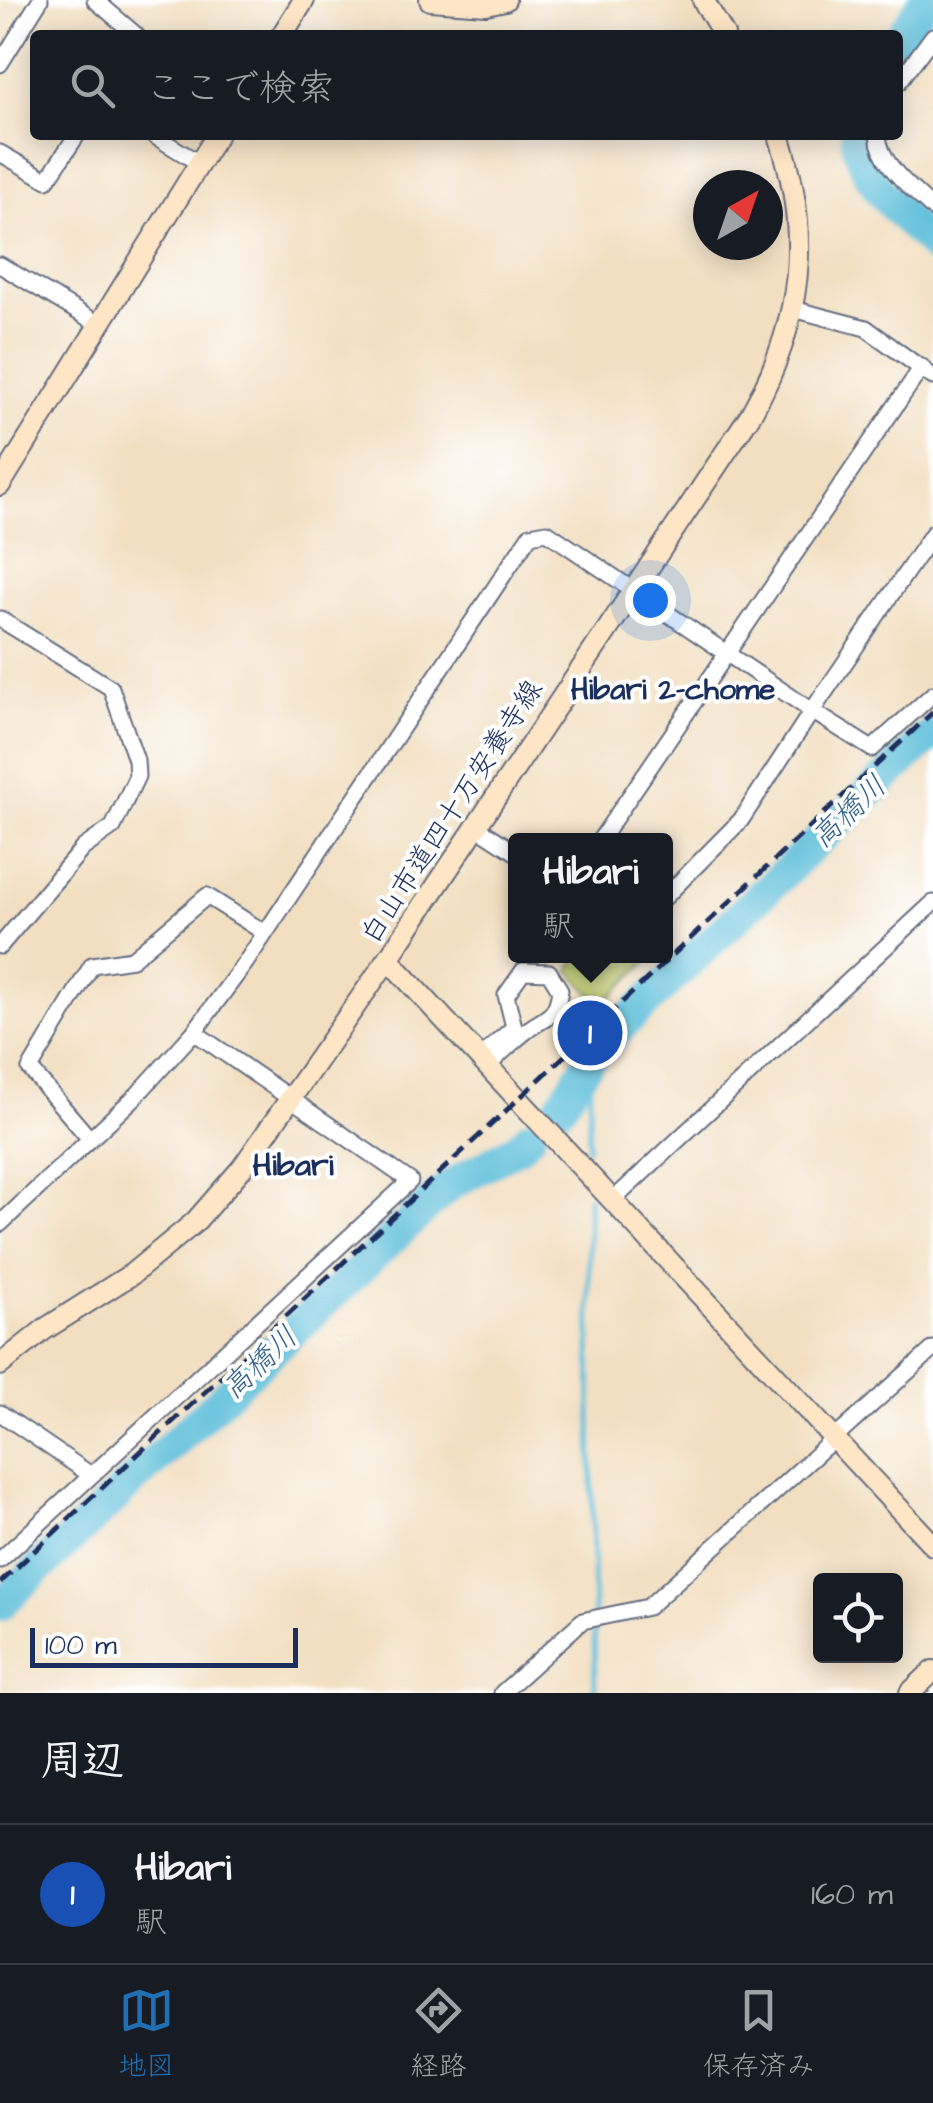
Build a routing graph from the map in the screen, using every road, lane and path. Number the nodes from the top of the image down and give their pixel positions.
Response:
1 (40, 0) edge
2 (95, 0) edge
3 (304, 0) edge
4 (430, 0) edge
5 (504, 0) edge
6 (703, 0) edge
7 (130, 30) edge
8 (285, 30) edge
9 (721, 30) edge
10 (933, 36) edge
11 (0, 64) edge
12 (903, 76) edge
13 (73, 140) edge
14 (162, 140) edge
15 (215, 140) edge
16 (780, 140) edge
17 (878, 140) edge
18 (0, 152) edge
19 (199, 163) junction
20 (933, 210) edge
21 (0, 265) edge
22 (793, 308) junction
23 (100, 325) junction
24 (928, 372) edge
25 (0, 485) edge
26 (933, 533) edge
27 (633, 588) junction
28 (0, 620) edge
29 (728, 652) junction
30 (933, 694) edge
31 (812, 711) junction
32 (476, 826) junction
33 (605, 833) edge
34 (508, 847) edge
35 (673, 889) edge
36 (933, 903) edge
37 (265, 933) junction
38 (0, 946) edge
39 (388, 959) junction
40 (194, 1032) junction
41 (483, 1062) junction
42 (290, 1100) junction
43 (89, 1138) junction
44 (612, 1200) junction
45 (0, 1224) edge
46 (933, 1349) edge
47 (0, 1366) edge
48 (0, 1413) edge
49 (834, 1439) junction
50 (91, 1476) junction
51 (933, 1545) edge
52 (0, 1560) edge
53 (933, 1671) edge
54 (502, 1693) edge
55 (910, 1693) edge

1 - 11 street
2 - 7 street
3 - 8 street
4 - 5 street
6 - 9 street
10 - 12 street
13 - 18 street
14 - 19 street
15 - 19 street
16 - 22 street, 白山市道四十万安養寺線
17 - 20 street
19 - 23 street
21 - 23 street
22 - 24 street
22 - 27 street, 白山市道四十万安養寺線
23 - 25 street
24 - 29 street
26 - 31 street
27 - 29 street
27 - 32 street, 白山市道四十万安養寺線
27 - 37 street
28 - 38 street
29 - 31 street
29 - 33 street
30 - 31 street
31 - 35 street
32 - 34 street
32 - 39 street, 白山市道四十万安養寺線
36 - 44 street
37 - 40 street
37 - 43 street
39 - 41 street
39 - 42 street, 白山市道四十万安養寺線
40 - 42 street
40 - 43 street
41 - 41 street
41 - 44 street
42 - 47 street, 白山市道四十万安養寺線
42 - 50 street
43 - 45 street
44 - 49 street
46 - 49 street
48 - 50 street
49 - 51 street
49 - 54 street
50 - 52 street
53 - 55 street

